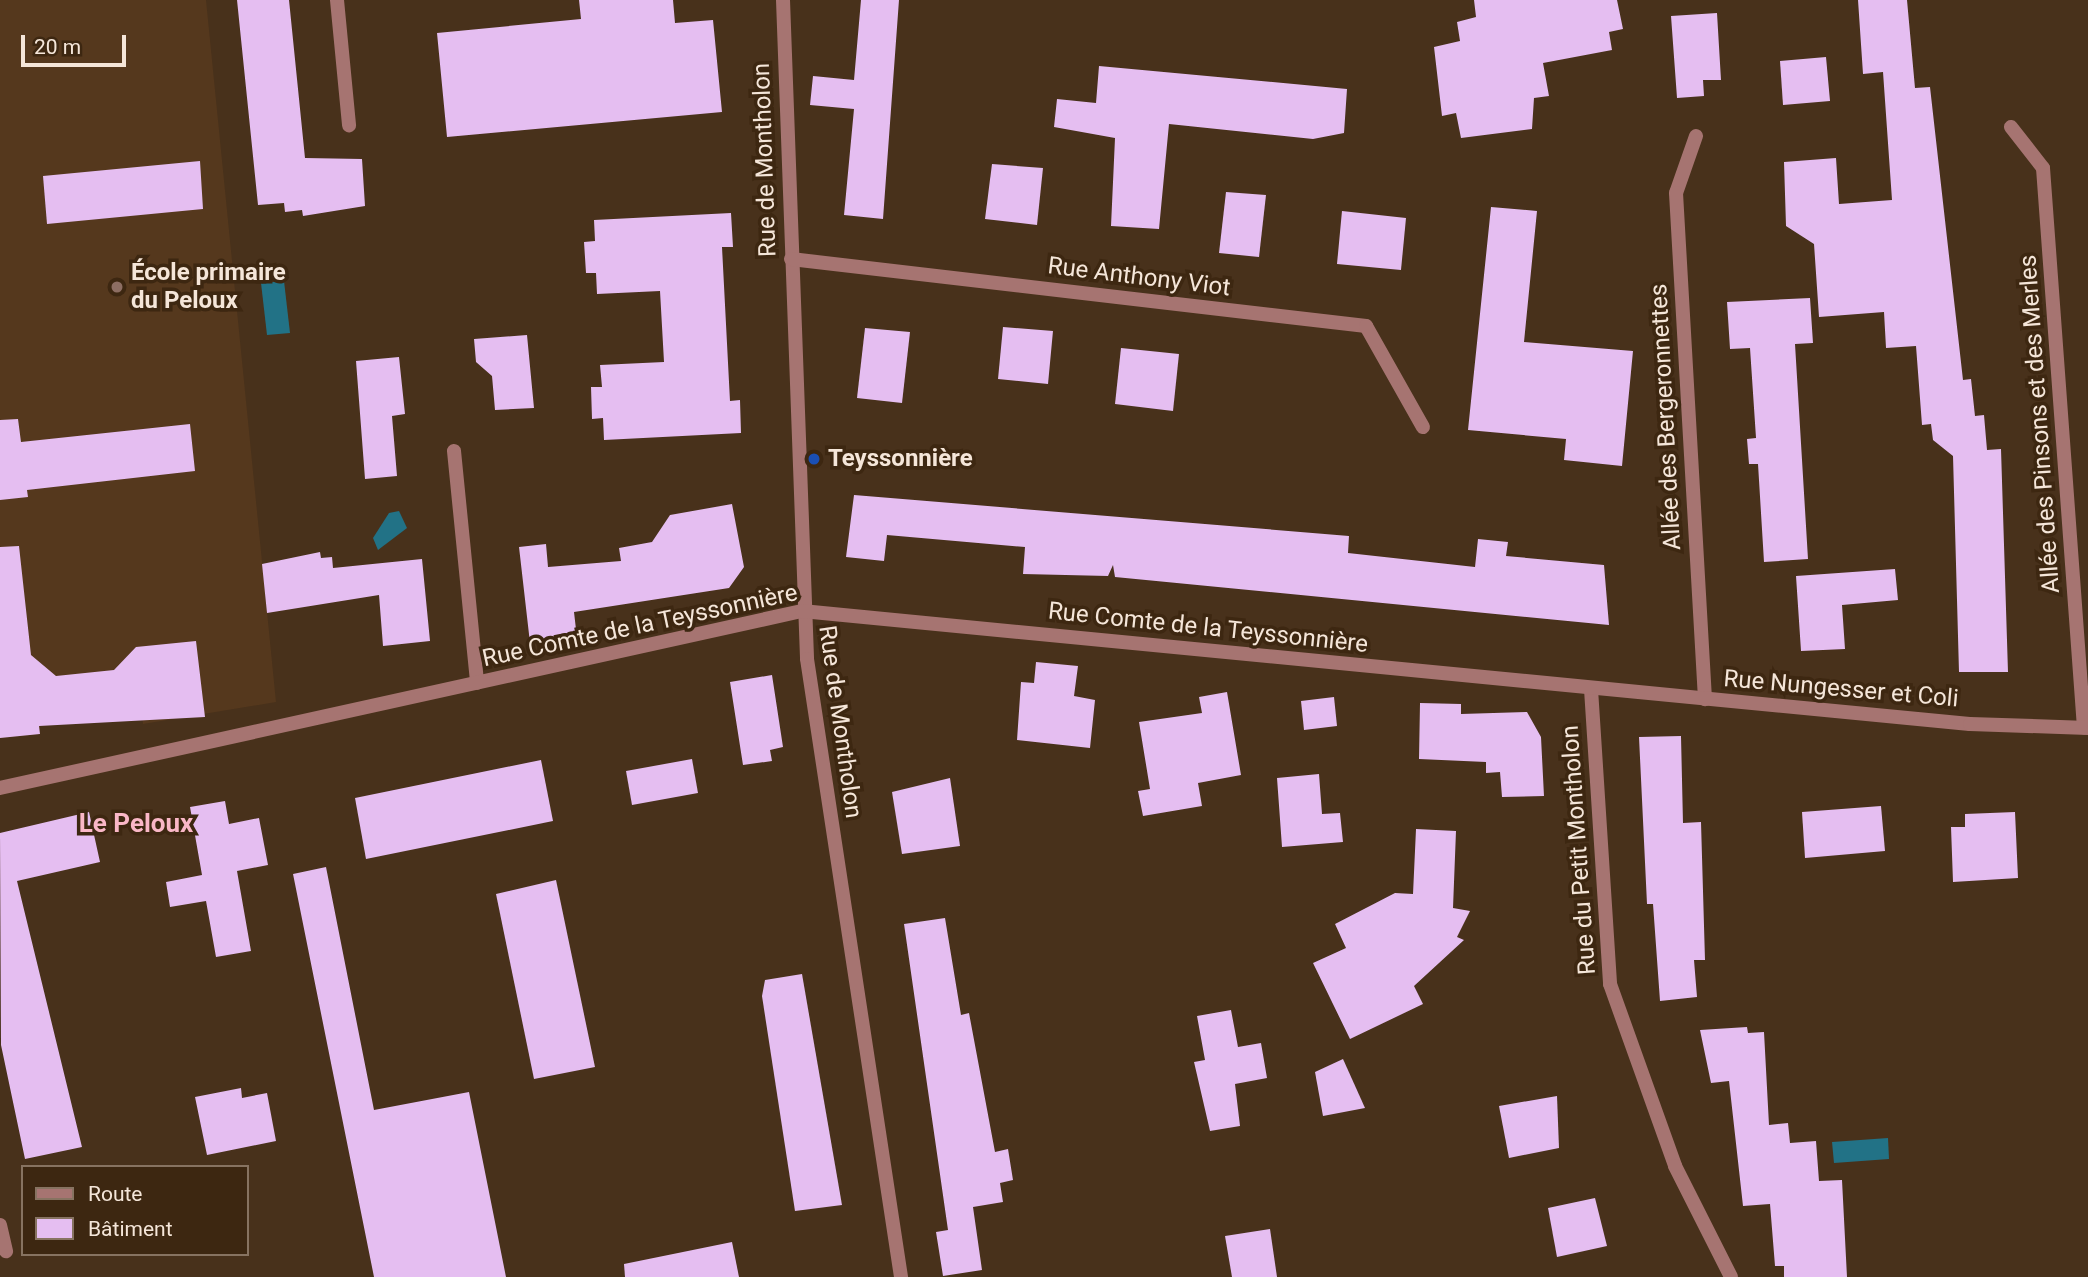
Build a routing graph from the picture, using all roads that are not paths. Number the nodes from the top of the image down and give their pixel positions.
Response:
1 (337, 0) edge
2 (783, 0) edge
3 (349, 125) dead end
4 (2011, 127) dead end
5 (1696, 136) dead end
6 (791, 259) junction
7 (1423, 427) dead end
8 (454, 451) dead end
9 (802, 611) junction
10 (477, 683) junction
11 (1591, 689) junction
12 (1705, 699) junction
13 (2086, 728) edge
14 (0, 788) edge
15 (0, 1225) edge
16 (6, 1251) dead end
17 (901, 1277) edge
18 (1731, 1277) edge

1 - 3 street
2 - 6 street, Rue de Montholon
4 - 13 street, Allée des Pinsons et des Merles
5 - 12 street, Allée des Bergeronnettes
6 - 7 street, Rue Anthony Viot
6 - 9 street, Rue de Montholon
8 - 10 street
9 - 10 street, Rue Comte de la Teyssonnière
9 - 11 street, Rue Comte de la Teyssonnière
9 - 17 street, Rue de Montholon
10 - 14 street, Rue Comte de la Teyssonnière
11 - 12 street, Rue Nungesser et Coli
11 - 18 street, Rue du Petit Montholon
12 - 13 street, Rue Nungesser et Coli
15 - 16 street

